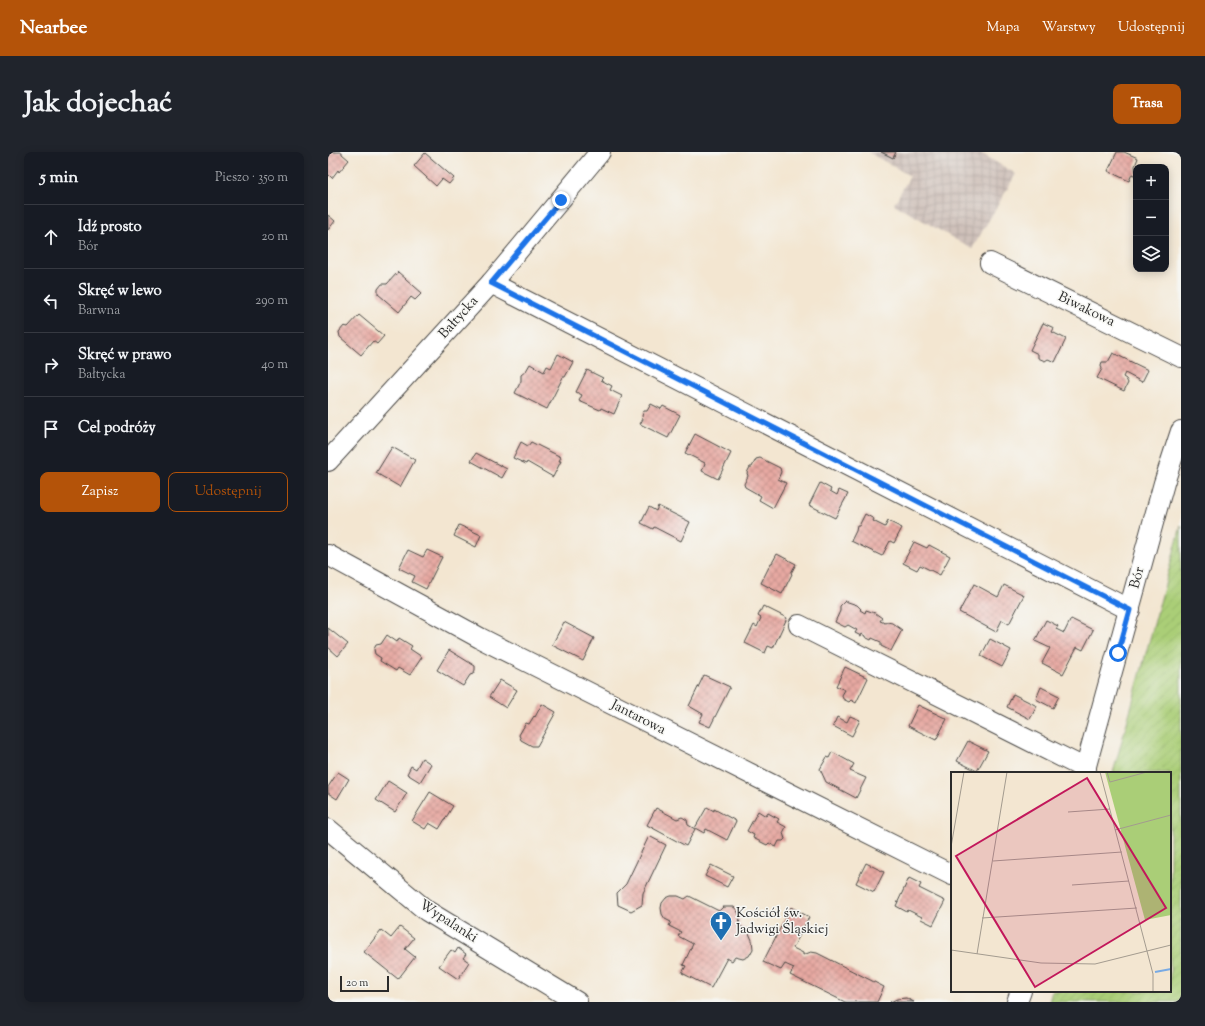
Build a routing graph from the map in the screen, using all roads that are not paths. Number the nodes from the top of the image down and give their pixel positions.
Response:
1 (600, 152) edge
2 (990, 263) dead end
3 (491, 283) junction
4 (1181, 357) edge
5 (1181, 431) edge
6 (328, 461) edge
7 (1172, 486) edge
8 (328, 555) edge
9 (1130, 610) junction
10 (799, 625) dead end
11 (1085, 771) edge
12 (328, 830) edge
13 (951, 874) edge
14 (1021, 992) edge
15 (577, 1002) edge
16 (1017, 1002) edge

1 - 3 street, Bałtycka
2 - 4 street, Biwakowa
3 - 6 street, Bałtycka
3 - 9 street
5 - 7 street, Bór
7 - 9 street, Bór
8 - 13 street, Jantarowa
9 - 11 street, Bór
10 - 11 street
12 - 15 street, Wypalanki
14 - 16 street

